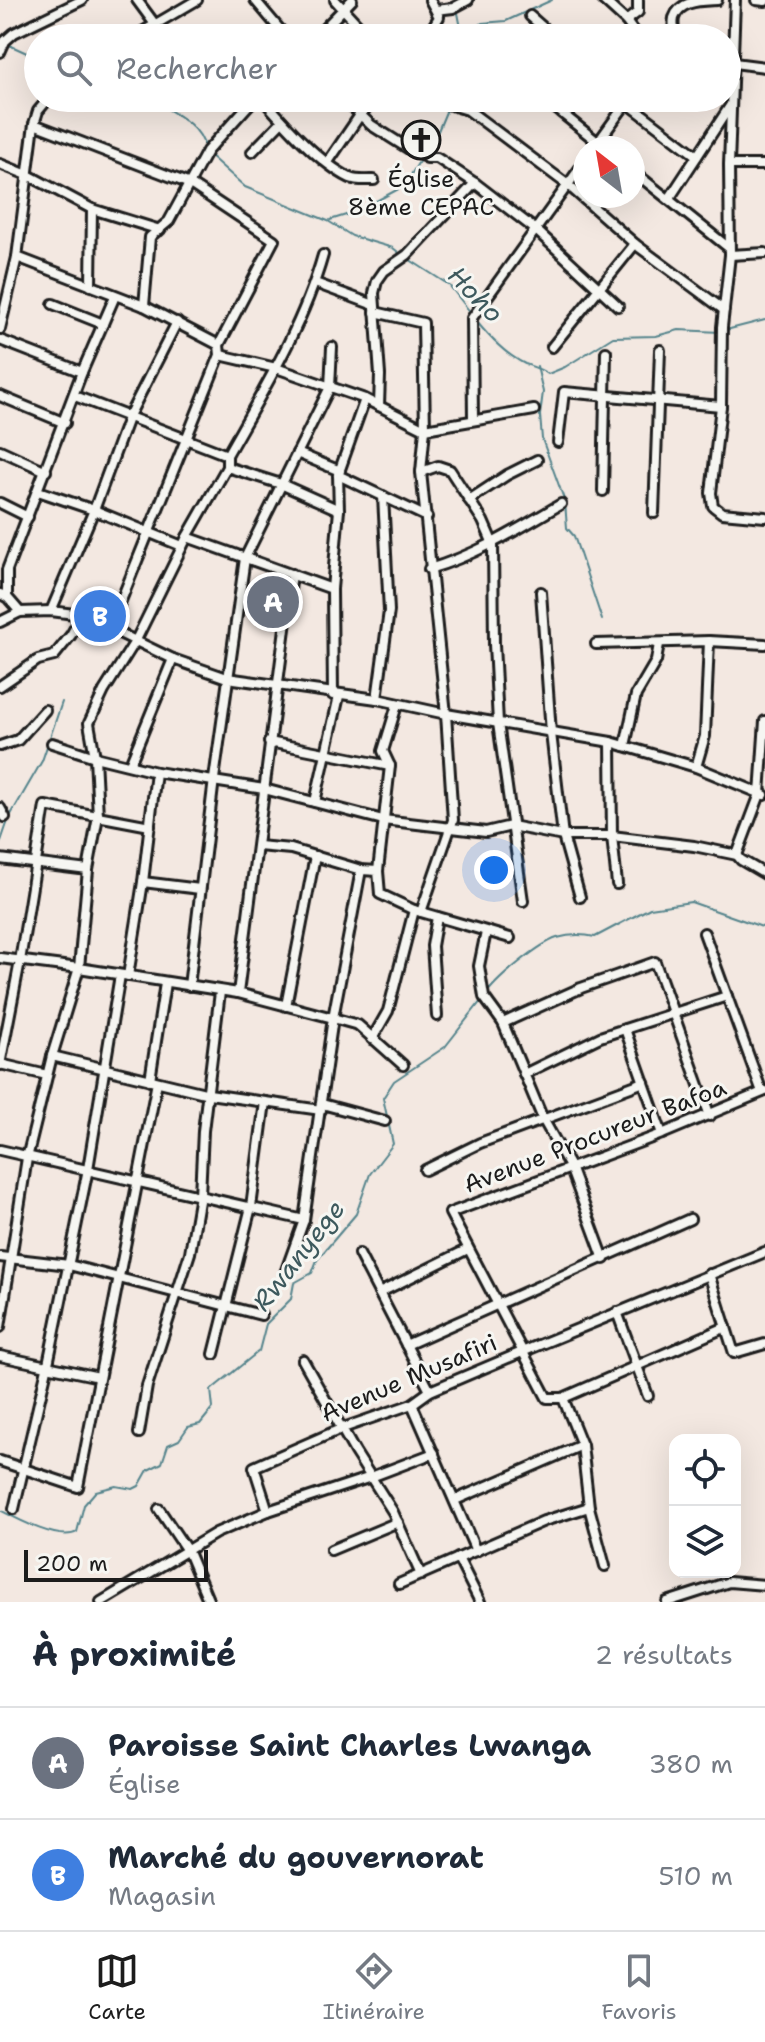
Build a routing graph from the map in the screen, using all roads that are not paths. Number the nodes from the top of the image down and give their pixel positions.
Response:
1 (82, 0) edge
2 (137, 0) edge
3 (197, 0) edge
4 (255, 0) edge
5 (335, 0) edge
6 (352, 0) edge
7 (430, 0) edge
8 (603, 0) edge
9 (638, 0) edge
10 (717, 0) edge
11 (735, 0) edge
12 (756, 0) edge
13 (765, 1) edge
14 (460, 4) edge
15 (343, 9) junction
16 (436, 10) junction
17 (530, 16) dead end
18 (626, 21) junction
19 (33, 24) edge
20 (155, 24) joint
21 (275, 24) edge
22 (330, 24) edge
23 (357, 24) edge
24 (435, 24) edge
25 (539, 24) edge
26 (628, 24) edge
27 (674, 24) edge
28 (735, 24) edge
29 (24, 28) edge
30 (3, 46) edge
31 (741, 64) edge
32 (765, 67) edge
33 (38, 112) edge
34 (243, 112) edge
35 (274, 112) edge
36 (357, 112) edge
37 (363, 112) edge
38 (471, 112) edge
39 (559, 112) edge
40 (619, 112) edge
41 (641, 112) edge
42 (726, 112) edge
43 (731, 112) edge
44 (360, 115) junction
45 (282, 121) junction
46 (34, 124) junction
47 (587, 136) edge
48 (605, 136) edge
49 (252, 152) dead end
50 (697, 156) junction
51 (328, 162) junction
52 (0, 164) edge
53 (729, 165) junction
54 (765, 165) edge
55 (30, 176) junction
56 (573, 178) edge
57 (374, 180) dead end
58 (645, 180) edge
59 (475, 183) junction
60 (190, 184) junction
61 (568, 185) junction
62 (669, 199) junction
63 (92, 209) junction
64 (160, 230) junction
65 (536, 230) junction
66 (635, 244) junction
67 (730, 252) junction
68 (765, 253) edge
69 (323, 255) dead end
70 (17, 257) junction
71 (315, 283) junction
72 (91, 286) junction
73 (601, 289) junction
74 (115, 296) junction
75 (53, 304) dead end
76 (144, 306) junction
77 (618, 306) dead end
78 (375, 309) junction
79 (724, 310) junction
80 (177, 322) junction
81 (103, 324) junction
82 (0, 329) edge
83 (0, 340) edge
84 (219, 345) junction
85 (332, 347) dead end
86 (552, 347) dead end
87 (660, 350) dead end
88 (606, 352) dead end
89 (220, 355) junction
90 (276, 368) junction
91 (82, 372) junction
92 (330, 387) junction
93 (0, 396) edge
94 (75, 396) junction
95 (604, 396) junction
96 (365, 399) junction
97 (658, 401) junction
98 (379, 406) junction
99 (721, 406) junction
100 (534, 410) dead end
101 (128, 418) junction
102 (473, 420) junction
103 (65, 423) junction
104 (425, 429) junction
105 (187, 441) junction
106 (558, 442) dead end
107 (0, 450) edge
108 (297, 453) junction
109 (227, 455) junction
110 (537, 460) dead end
111 (227, 467) junction
112 (46, 471) junction
113 (421, 472) junction
114 (339, 473) junction
115 (281, 484) junction
116 (38, 491) junction
117 (603, 491) dead end
118 (383, 496) junction
119 (469, 500) junction
120 (0, 503) edge
121 (561, 504) dead end
122 (94, 510) junction
123 (339, 510) junction
124 (654, 513) dead end
125 (28, 517) junction
126 (427, 517) junction
127 (765, 517) edge
128 (149, 533) junction
129 (184, 541) junction
130 (493, 544) junction
131 (245, 558) junction
132 (429, 569) junction
133 (292, 574) junction
134 (332, 589) junction
135 (541, 592) dead end
136 (3, 596) edge
137 (51, 611) junction
138 (20, 612) junction
139 (82, 615) junction
140 (0, 622) edge
141 (110, 628) junction
142 (136, 640) junction
143 (709, 641) junction
144 (596, 644) dead end
145 (659, 644) junction
146 (765, 644) edge
147 (173, 659) junction
148 (227, 678) junction
149 (0, 686) edge
150 (279, 687) junction
151 (336, 695) junction
152 (377, 699) junction
153 (397, 705) junction
154 (45, 710) dead end
155 (446, 714) junction
156 (765, 721) edge
157 (498, 723) junction
158 (551, 733) junction
159 (269, 742) junction
160 (611, 742) junction
161 (52, 743) dead end
162 (0, 746) edge
163 (625, 746) junction
164 (326, 752) junction
165 (95, 757) junction
166 (130, 764) junction
167 (390, 766) junction
168 (696, 767) junction
169 (156, 772) junction
170 (214, 779) junction
171 (264, 789) junction
172 (762, 795) edge
173 (315, 802) junction
174 (98, 816) junction
175 (383, 820) junction
176 (150, 826) junction
177 (511, 826) junction
178 (451, 828) junction
179 (563, 836) junction
180 (612, 836) junction
181 (258, 846) junction
182 (737, 855) junction
183 (315, 856) junction
184 (0, 859) edge
185 (36, 864) junction
186 (88, 870) junction
187 (361, 870) junction
188 (378, 871) junction
189 (765, 874) edge
190 (143, 882) junction
191 (617, 884) dead end
192 (200, 889) junction
193 (580, 897) dead end
194 (523, 901) dead end
195 (417, 911) junction
196 (437, 917) junction
197 (486, 932) junction
198 (704, 933) dead end
199 (510, 938) dead end
200 (0, 958) edge
201 (20, 961) junction
202 (79, 968) junction
203 (124, 976) junction
204 (165, 983) junction
205 (189, 986) junction
206 (220, 992) junction
207 (238, 993) junction
208 (727, 996) junction
209 (286, 1006) junction
210 (674, 1013) junction
211 (437, 1016) dead end
212 (333, 1018) junction
213 (503, 1023) junction
214 (625, 1029) junction
215 (372, 1039) junction
216 (52, 1056) junction
217 (0, 1064) edge
218 (403, 1065) dead end
219 (103, 1068) junction
220 (524, 1074) junction
221 (47, 1075) junction
222 (154, 1081) junction
223 (644, 1082) junction
224 (764, 1092) edge
225 (209, 1094) junction
226 (265, 1102) junction
227 (322, 1107) junction
228 (710, 1116) junction
229 (543, 1119) junction
230 (385, 1121) dead end
231 (662, 1134) junction
232 (0, 1150) edge
233 (27, 1158) junction
234 (570, 1167) junction
235 (88, 1169) junction
236 (425, 1170) dead end
237 (140, 1181) junction
238 (200, 1195) junction
239 (251, 1207) junction
240 (690, 1219) dead end
241 (304, 1220) junction
242 (468, 1249) junction
243 (765, 1252) edge
244 (359, 1254) dead end
245 (0, 1257) edge
246 (12, 1259) junction
247 (604, 1259) junction
248 (69, 1265) junction
249 (285, 1273) dead end
250 (709, 1274) junction
251 (119, 1278) junction
252 (379, 1293) junction
253 (178, 1294) junction
254 (496, 1304) junction
255 (227, 1306) junction
256 (617, 1312) junction
257 (261, 1315) dead end
258 (0, 1327) edge
259 (726, 1327) junction
260 (765, 1344) edge
261 (406, 1345) junction
262 (522, 1352) junction
263 (214, 1354) dead end
264 (0, 1356) edge
265 (303, 1360) dead end
266 (48, 1364) junction
267 (636, 1366) junction
268 (99, 1377) junction
269 (430, 1391) junction
270 (648, 1396) dead end
271 (563, 1398) junction
272 (412, 1404) junction
273 (343, 1428) junction
274 (139, 1433) dead end
275 (582, 1445) junction
276 (434, 1453) junction
277 (0, 1461) edge
278 (25, 1467) junction
279 (371, 1477) junction
280 (455, 1500) junction
281 (589, 1507) junction
282 (14, 1509) dead end
283 (159, 1509) dead end
284 (268, 1511) junction
285 (398, 1522) junction
286 (331, 1550) dead end
287 (476, 1551) junction
288 (188, 1552) junction
289 (458, 1558) junction
290 (605, 1566) dead end
291 (421, 1575) junction
292 (399, 1584) dead end
293 (765, 1585) edge
294 (101, 1602) edge
295 (209, 1602) edge
296 (480, 1602) edge
297 (667, 1602) edge

1 - 19 street
2 - 20 street
3 - 20 street
4 - 21 street
5 - 15 street
6 - 15 street
7 - 16 street
8 - 18 street
9 - 18 street
10 - 27 street
11 - 28 street
12 - 13 street
14 - 16 street
15 - 22 street
15 - 23 street
16 - 24 street
17 - 25 street
18 - 26 street
29 - 30 street
31 - 32 street
33 - 46 street
34 - 60 street
35 - 45 street
36 - 44 street
37 - 44 street
38 - 61 street
39 - 47 street
40 - 48 street
41 - 50 street
42 - 50 street
43 - 53 street
44 - 51 street
44 - 59 street
45 - 49 street
45 - 51 street
46 - 55 street
46 - 60 street
50 - 62 street
51 - 57 street
52 - 55 street
53 - 54 street
53 - 67 street
55 - 63 street
55 - 70 street
56 - 61 street
58 - 62 street
59 - 65 street
59 - 78 street
60 - 64 street
60 - 84 street
61 - 65 street
61 - 66 street
62 - 67 street
63 - 64 street
63 - 72 street
64 - 76 street
65 - 73 street
65 - 102 street
66 - 73 street
66 - 79 street
67 - 68 street
67 - 79 street
69 - 71 street
70 - 72 street
70 - 82 street
71 - 78 street
71 - 90 street
72 - 74 street
73 - 77 street
73 - 86 street
74 - 76 street
74 - 81 street
75 - 81 street
76 - 80 street
78 - 98 street
78 - 104 street
79 - 99 street
80 - 84 street
80 - 101 street
81 - 91 street
83 - 91 street
84 - 89 street
85 - 92 street
87 - 97 street
88 - 95 street
89 - 90 street
89 - 105 street
90 - 92 street
90 - 109 street
91 - 94 street
92 - 96 street
92 - 108 street
93 - 103 street
94 - 101 street
94 - 103 street
95 - 97 street
95 - 106 street
95 - 117 street
96 - 98 street
96 - 114 street
97 - 99 street
97 - 124 street
98 - 104 street
99 - 127 street
100 - 102 street
101 - 105 street
101 - 122 street
102 - 104 street
103 - 112 street
104 - 113 street
105 - 109 street
105 - 128 street
107 - 112 street
108 - 114 street
108 - 115 street
109 - 111 street
110 - 119 street
111 - 115 street
111 - 129 street
112 - 116 street
113 - 119 street
113 - 126 street
114 - 118 street
114 - 123 street
115 - 123 street
115 - 131 street
116 - 122 street
116 - 125 street
118 - 126 street
118 - 152 street
119 - 130 street
120 - 125 street
121 - 130 street
122 - 128 street
122 - 137 street
123 - 134 street
125 - 136 street
126 - 132 street
128 - 129 street
128 - 141 street
129 - 131 street
129 - 142 street
130 - 132 street
130 - 157 street
131 - 133 street
131 - 148 street
132 - 155 street
133 - 134 street
133 - 150 street
134 - 151 street
135 - 158 street
136 - 138 street
137 - 138 street
137 - 139 street
138 - 140 street
139 - 141 street
139 - 149 street
141 - 142 street
142 - 147 street
142 - 165 street
143 - 145 street
143 - 146 street
143 - 168 street
144 - 145 street
145 - 163 street
147 - 148 street
147 - 166 street
148 - 150 street
148 - 170 street
150 - 151 street
150 - 159 street
151 - 152 street
151 - 164 street
152 - 153 street
153 - 155 street
153 - 167 street
154 - 162 street
155 - 157 street
155 - 178 street
156 - 172 street
157 - 158 street
157 - 177 street
158 - 160 street
158 - 179 street
159 - 164 street
159 - 171 street
160 - 163 street
160 - 180 street
161 - 165 street
163 - 168 street
164 - 167 street
164 - 173 street
165 - 166 street
165 - 174 street
166 - 169 street
167 - 175 street
168 - 172 street
169 - 170 street
169 - 176 street
170 - 171 street
170 - 192 street
171 - 173 street
171 - 181 street
172 - 182 street
173 - 175 street
174 - 176 street
174 - 185 street
174 - 186 street
175 - 178 street
175 - 188 street
176 - 190 street
177 - 178 street
177 - 179 street
177 - 194 street
178 - 195 street
179 - 180 street
179 - 193 street
180 - 182 street
180 - 191 street
181 - 183 street
181 - 207 street
182 - 189 street
183 - 187 street
183 - 209 street
184 - 185 street
185 - 186 street
185 - 201 street
186 - 202 street
187 - 188 street
187 - 212 street
188 - 195 street
190 - 192 street
190 - 203 street
192 - 205 street
195 - 196 street
195 - 215 street
196 - 197 street
196 - 211 street
197 - 199 street
197 - 213 street
198 - 208 street
200 - 201 street
201 - 202 street
201 - 217 street
202 - 203 street
202 - 216 street
203 - 204 street
203 - 219 street
204 - 205 street
204 - 222 street
205 - 206 street
206 - 207 street
206 - 225 street
207 - 209 street
208 - 210 street
208 - 224 street
209 - 212 street
210 - 213 street
210 - 214 street
210 - 228 street
212 - 215 street
212 - 227 street
213 - 220 street
214 - 220 street
214 - 223 street
215 - 218 street
216 - 219 street
216 - 221 street
217 - 221 street
219 - 222 street
219 - 235 street
220 - 229 street
221 - 233 street
222 - 225 street
222 - 237 street
223 - 229 street
223 - 231 street
224 - 228 street, Avenue Procureur Bafoa
225 - 226 street
225 - 238 street
226 - 227 street
226 - 239 street
227 - 230 street
227 - 241 street
228 - 231 street, Avenue Procureur Bafoa
229 - 234 street
229 - 236 street
231 - 234 street, Avenue Procureur Bafoa
232 - 233 street
233 - 235 street
233 - 246 street
234 - 242 street, Avenue Procureur Bafoa
234 - 247 street
235 - 237 street
235 - 248 street
237 - 238 street
237 - 251 street
238 - 239 street
238 - 253 street
239 - 241 street
239 - 255 street
240 - 247 street
241 - 249 street
242 - 252 street
242 - 254 street, Avenue Procureur Bafoa
243 - 250 street, Avenue Musafiri
244 - 252 street
245 - 246 street
246 - 248 street
246 - 258 street
247 - 254 street
248 - 251 street
248 - 266 street
250 - 256 street, Avenue Musafiri
250 - 259 street
251 - 253 street
251 - 268 street
252 - 261 street
253 - 255 street
253 - 274 street
254 - 261 street
254 - 262 street, Avenue Procureur Bafoa
255 - 257 street
255 - 263 street
256 - 262 street, Avenue Musafiri
256 - 267 street
259 - 260 street
259 - 267 street
261 - 269 street
262 - 269 street, Avenue Musafiri
262 - 271 street, Avenue Procureur Bafoa
264 - 266 street
265 - 273 street
266 - 268 street
266 - 278 street
267 - 270 street
267 - 271 street
268 - 278 street
269 - 272 street, Avenue Musafiri
271 - 275 street
272 - 273 street, Avenue Musafiri
272 - 276 street
273 - 279 street
273 - 284 street, Avenue Musafiri
275 - 280 street
275 - 281 street
276 - 279 street
276 - 280 street
277 - 278 street
278 - 282 street
279 - 284 street
279 - 285 street
280 - 287 street
281 - 287 street
281 - 290 street
283 - 288 street
284 - 288 street
285 - 286 street
285 - 291 street
287 - 289 street
288 - 294 street
288 - 295 street
289 - 291 street
289 - 296 street
291 - 292 street
293 - 297 street

